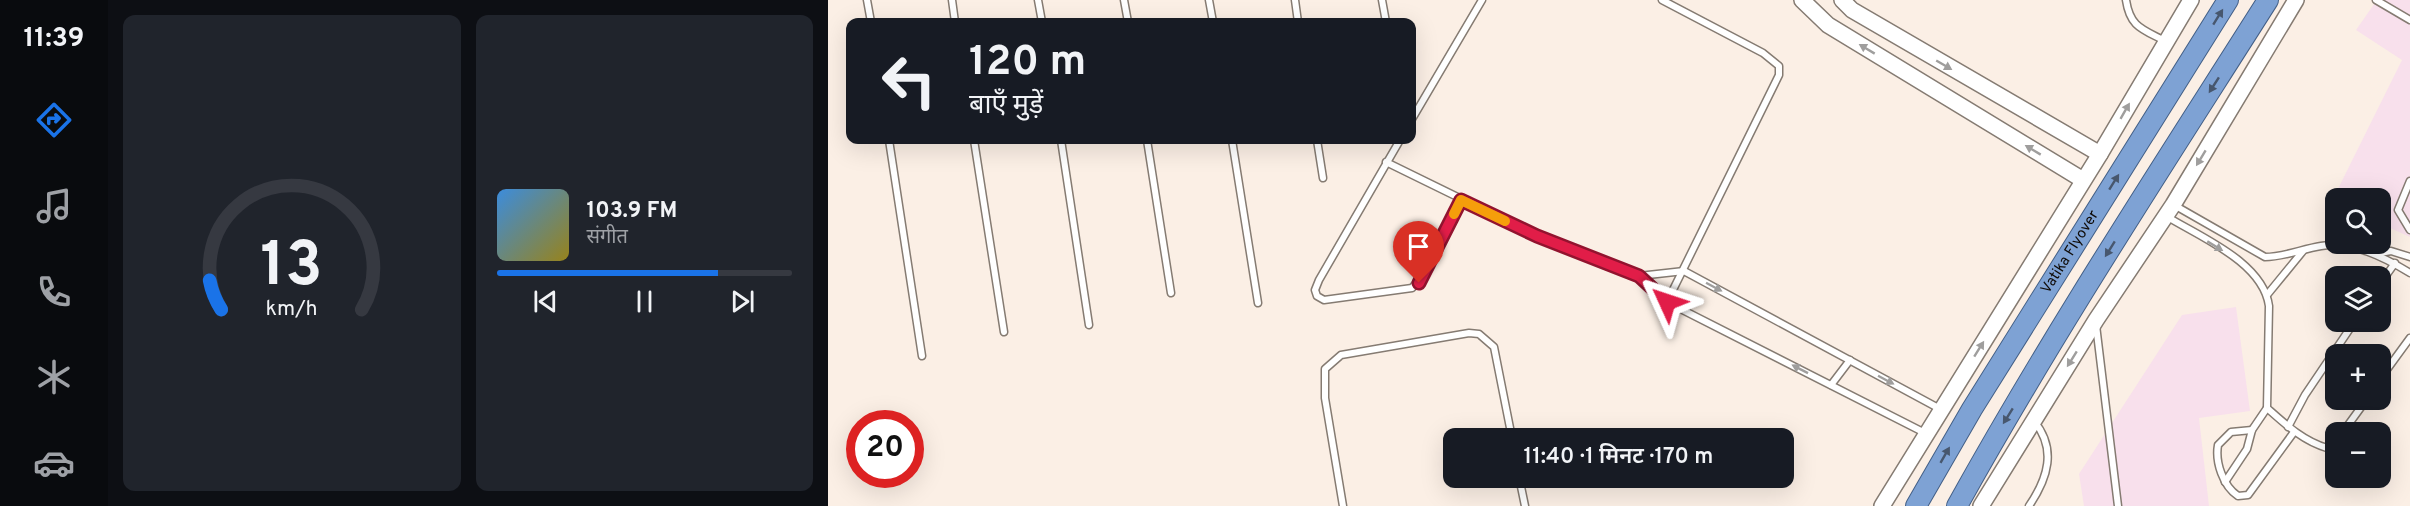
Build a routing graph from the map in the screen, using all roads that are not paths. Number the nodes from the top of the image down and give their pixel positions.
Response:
1 (867, 0) edge
2 (952, 0) edge
3 (1038, 0) edge
4 (1124, 0) edge
5 (1209, 0) edge
6 (1295, 0) edge
7 (1382, 0) edge
8 (1482, 0) edge
9 (1662, 0) edge
10 (1802, 0) edge
11 (1842, 0) edge
12 (2126, 0) edge
13 (2191, 0) edge
14 (2228, 0) edge
15 (2268, 0) edge
16 (2296, 0) edge
17 (2376, 0) edge
18 (870, 18) edge
19 (955, 18) edge
20 (1041, 18) edge
21 (1127, 18) edge
22 (1212, 18) edge
23 (1297, 18) edge
24 (1385, 18) edge
25 (2410, 20) edge
26 (2165, 41) junction
27 (1416, 112) edge
28 (890, 144) edge
29 (975, 144) edge
30 (1062, 144) edge
31 (1148, 144) edge
32 (1233, 144) edge
33 (1318, 144) edge
34 (1397, 144) edge
35 (2100, 154) junction
36 (1386, 162) junction
37 (1323, 178) dead end
38 (2083, 180) junction
39 (2410, 180) edge
40 (1461, 200) junction
41 (2169, 210) junction
42 (2410, 230) edge
43 (2325, 247) edge
44 (2304, 250) junction
45 (2391, 251) edge
46 (2374, 254) edge
47 (2410, 257) edge
48 (2395, 263) junction
49 (2391, 269) edge
50 (1684, 271) junction
51 (2410, 273) edge
52 (1639, 276) junction
53 (1172, 293) dead end
54 (2267, 294) junction
55 (1667, 302) junction
56 (1258, 303) dead end
57 (2096, 320) junction
58 (1089, 325) dead end
59 (1004, 332) dead end
60 (2348, 332) edge
61 (2410, 338) edge
62 (922, 356) dead end
63 (1850, 360) junction
64 (2391, 364) edge
65 (1831, 385) junction
66 (2267, 408) junction
67 (1942, 410) junction
68 (2034, 420) junction
69 (1510, 428) edge
70 (2291, 429) junction
71 (2252, 430) junction
72 (1927, 434) junction
73 (2325, 447) edge
74 (2225, 482) junction
75 (1521, 488) edge
76 (1343, 506) edge
77 (1525, 506) edge
78 (1882, 506) edge
79 (1916, 506) edge
80 (1957, 506) edge
81 (1981, 506) edge
82 (2029, 506) edge
83 (2118, 506) edge

1 - 18 lane
2 - 19 lane
3 - 20 lane
4 - 21 lane
5 - 22 lane
6 - 23 lane
7 - 24 lane
8 - 27 lane
9 - 50 lane
38 -> 10 street
11 -> 35 street
12 - 26 lane
13 - 26 street
79 -> 14 highway, Vatika Flyover
15 -> 80 highway
16 -> 41 street
17 - 25 lane
35 -> 26 street
28 - 62 lane
29 - 59 lane
30 - 58 lane
31 - 53 lane
32 - 56 lane
33 - 37 lane
34 - 36 lane
35 - 38 street
36 - 40 lane
36 - 40 lane
67 -> 38 street
39 - 42 lane
40 - 52 lane
41 - 44 lane
41 -> 54 lane
41 - 57 street
43 - 44 lane
44 - 54 lane
45 - 47 lane
46 - 48 lane
48 - 49 lane
48 - 51 lane
50 - 52 lane
50 - 55 lane
50 -> 63 lane
52 - 55 lane
54 - 66 lane
65 -> 55 lane
57 -> 68 street
57 - 83 lane
60 - 70 lane
61 - 64 lane
63 - 65 lane
63 -> 67 lane
65 - 72 lane
66 - 70 lane
66 - 71 lane
67 - 72 street
68 - 81 street
68 - 82 lane
69 - 76 lane
70 - 73 lane
70 - 74 lane
71 - 74 lane
71 - 74 lane
72 - 78 street
75 - 77 lane

